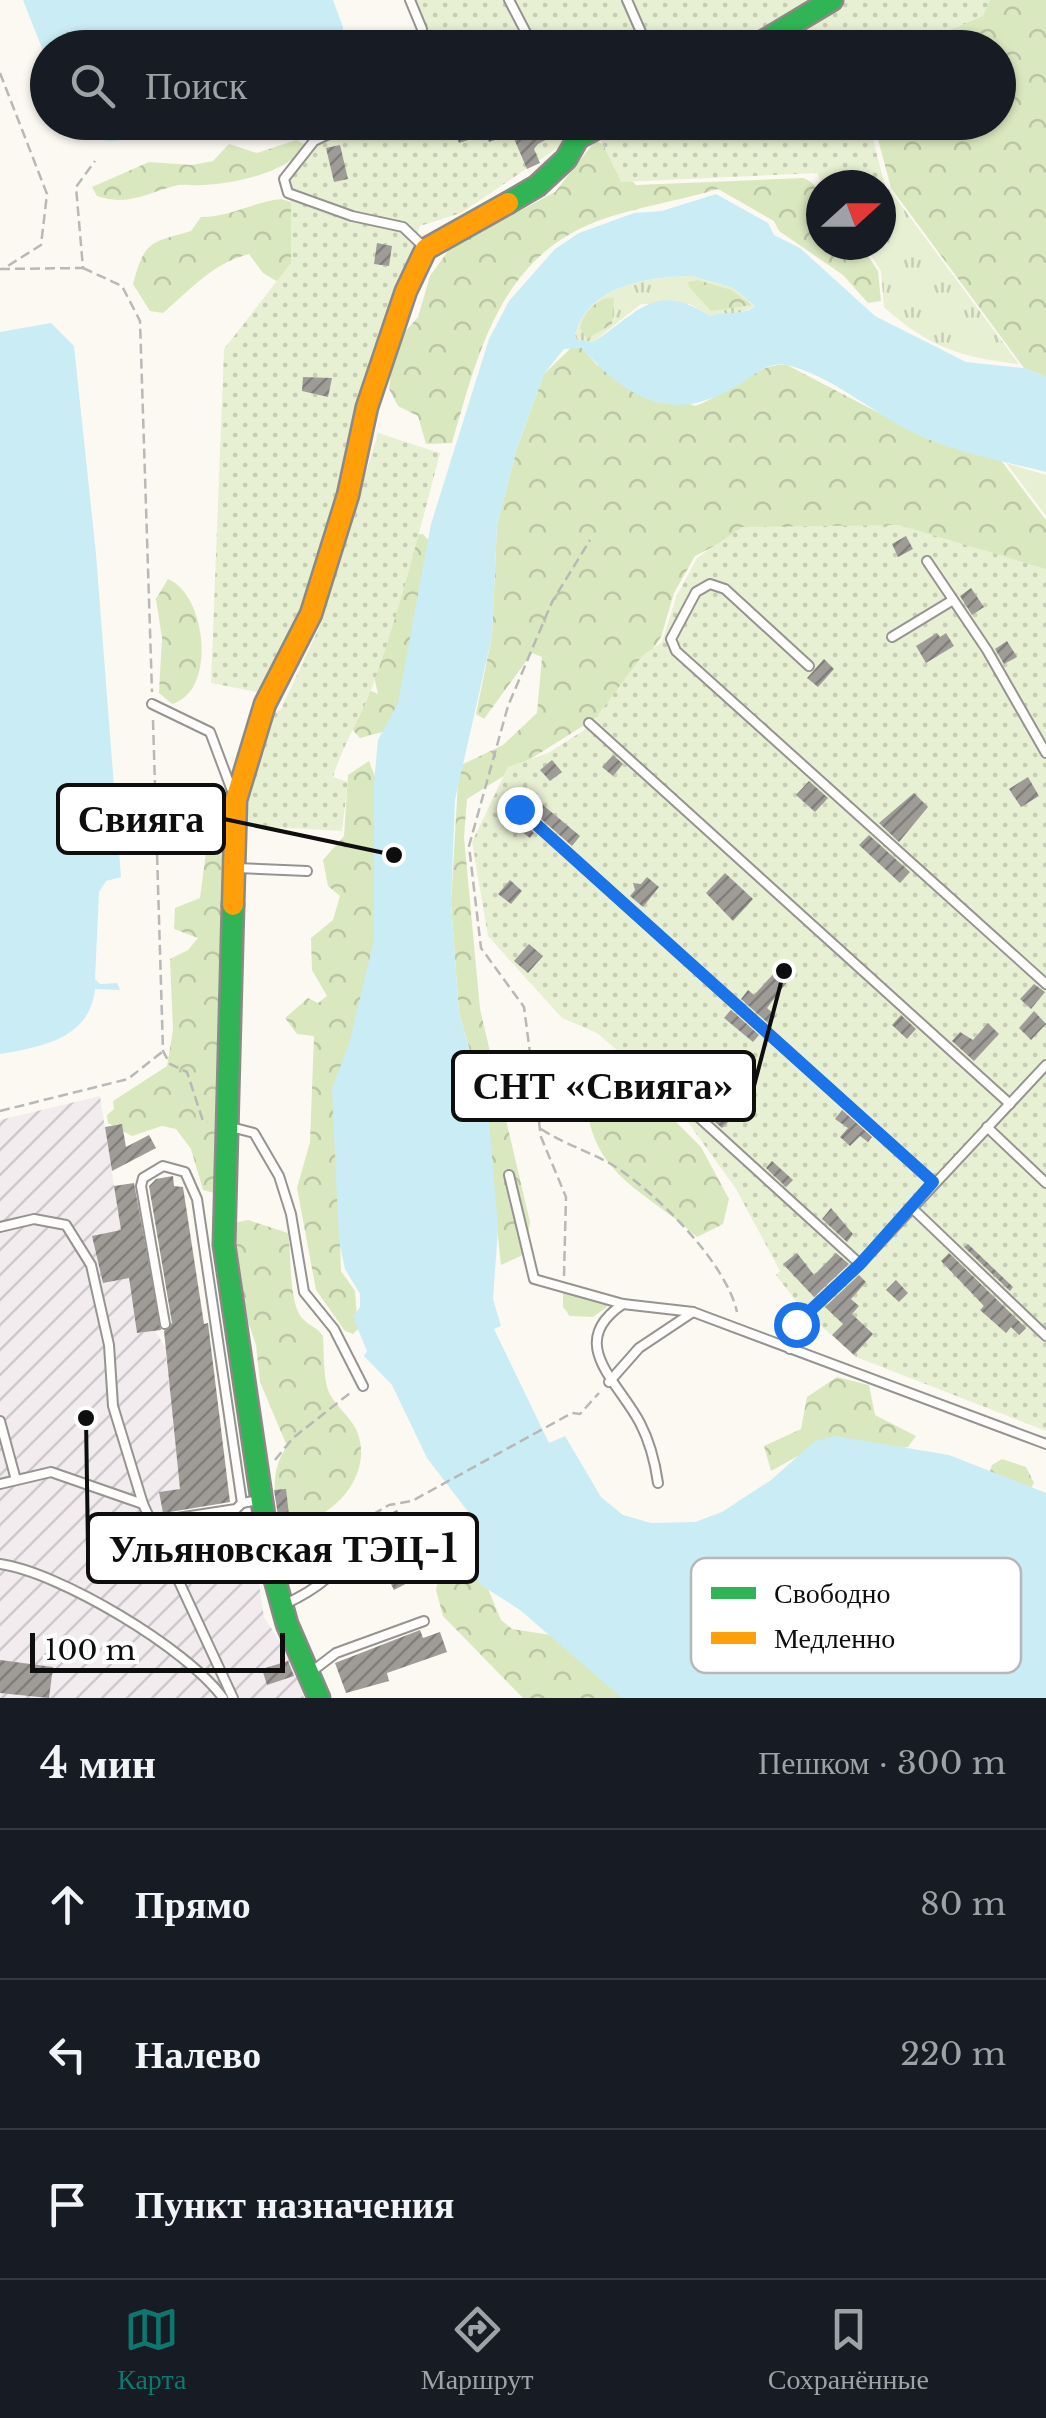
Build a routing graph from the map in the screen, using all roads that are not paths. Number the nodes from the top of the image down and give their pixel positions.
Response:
1 (410, 0) edge
2 (509, 0) edge
3 (627, 0) edge
4 (819, 3) edge
5 (422, 30) edge
6 (525, 30) edge
7 (640, 30) edge
8 (779, 30) edge
9 (316, 140) edge
10 (571, 140) edge
11 (426, 249) junction
12 (928, 561) dead end
13 (954, 600) junction
14 (892, 638) dead end
15 (809, 666) dead end
16 (152, 704) road end
17 (589, 723) dead end
18 (1046, 753) edge
19 (236, 800) junction
20 (519, 809) dead end
21 (232, 867) junction
22 (307, 871) dead end
23 (1046, 984) edge
24 (1046, 1065) edge
25 (1010, 1104) junction
26 (693, 1112) dead end
27 (226, 1127) junction
28 (987, 1127) junction
29 (509, 1175) dead end
30 (933, 1182) junction
31 (1046, 1183) edge
32 (911, 1207) junction
33 (0, 1226) edge
34 (860, 1264) junction
35 (624, 1304) junction
36 (692, 1312) junction
37 (165, 1324) dead end
38 (1046, 1336) edge
39 (790, 1349) junction
40 (609, 1382) junction
41 (364, 1386) road end
42 (0, 1421) edge
43 (1046, 1444) edge
44 (16, 1480) junction
45 (658, 1483) dead end
46 (0, 1484) edge
47 (262, 1494) junction
48 (242, 1503) junction
49 (143, 1504) junction
50 (171, 1519) dead end
51 (352, 1529) road end
52 (0, 1564) edge
53 (281, 1606) junction
54 (424, 1621) dead end
55 (311, 1672) junction
56 (223, 1698) edge
57 (233, 1698) edge
58 (319, 1698) edge

1 - 5 lane
2 - 6 lane
3 - 7 lane
4 - 8 street
9 - 11 lane
10 - 11 street
11 - 19 street
12 - 13 lane
13 - 14 lane
13 - 18 lane
15 - 23 lane
16 - 19 lane
17 - 25 lane
19 - 21 street
20 - 30 lane
21 - 22 lane
21 - 27 street
24 - 25 lane
25 - 28 lane
26 - 34 lane
27 - 41 lane
27 - 47 street
28 - 30 lane
28 - 31 lane
29 - 35 lane
30 - 32 lane
32 - 34 lane
32 - 38 lane
33 - 49 lane
34 - 39 lane
35 - 36 lane
35 - 40 lane
36 - 39 lane
36 - 40 lane
37 - 48 lane
39 - 43 lane
40 - 45 lane
42 - 44 lane
44 - 46 lane
44 - 49 lane
47 - 48 lane
47 - 53 street
48 - 50 lane
49 - 57 lane
51 - 53 lane
52 - 56 lane
53 - 55 street
54 - 55 lane
55 - 58 street

